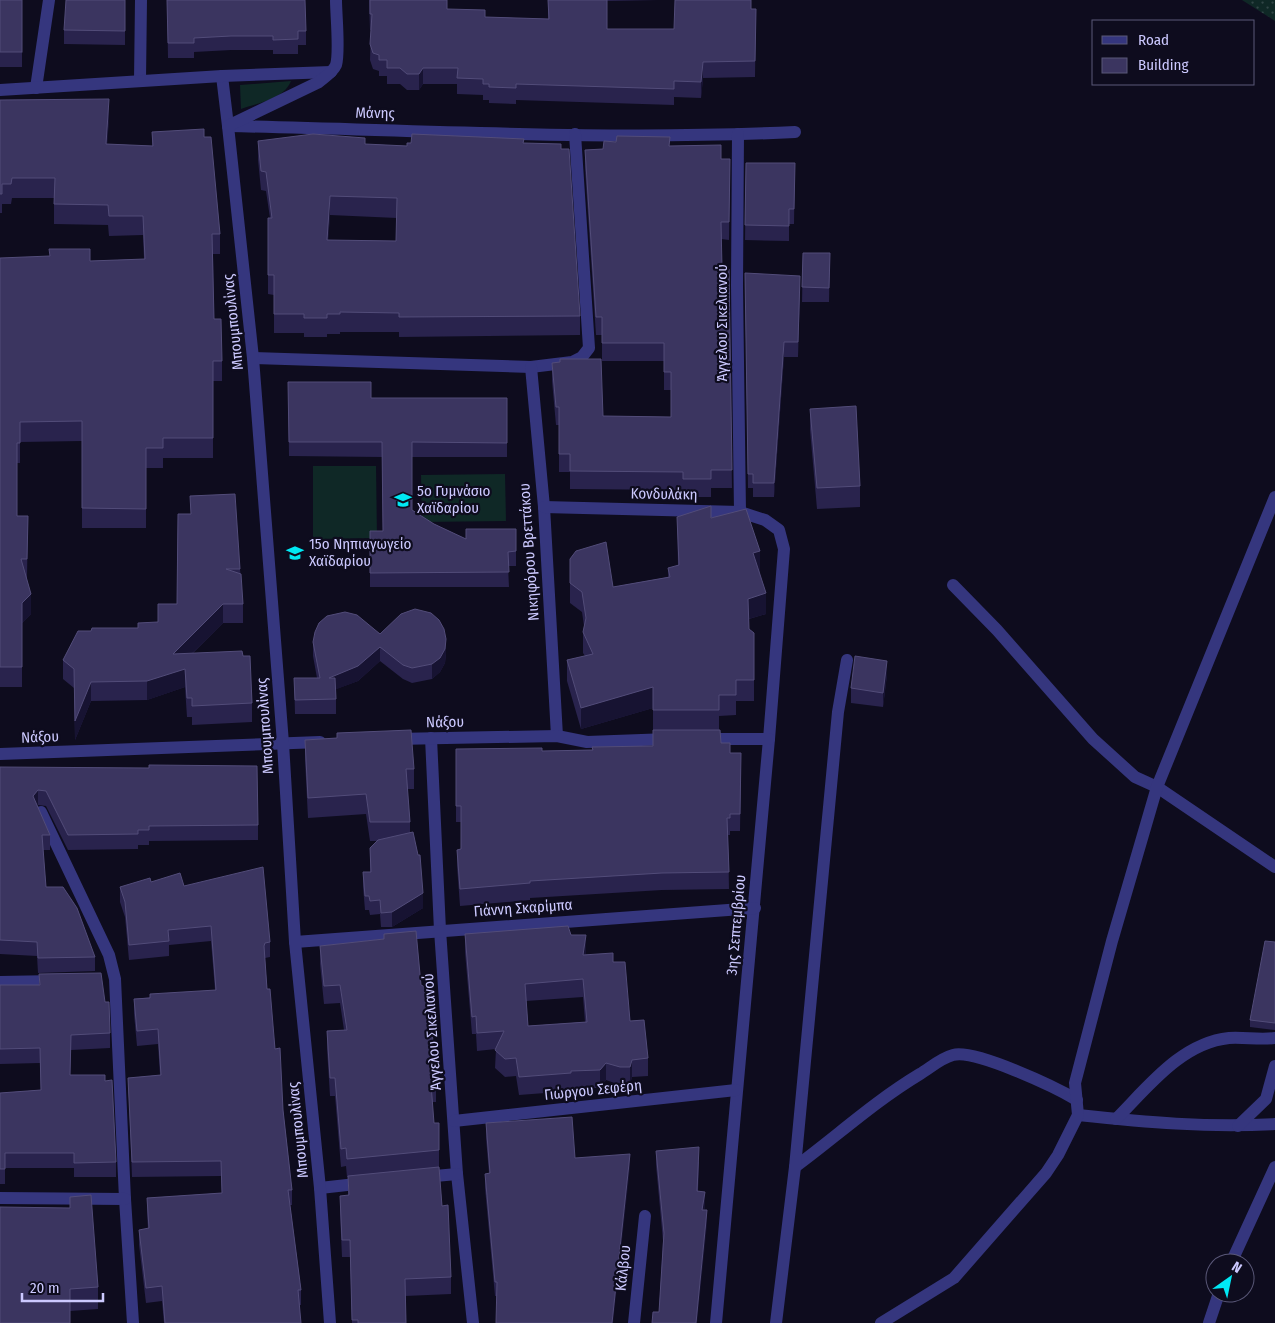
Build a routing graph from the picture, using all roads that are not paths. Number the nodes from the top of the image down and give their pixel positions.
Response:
1 (49, 0) edge
2 (141, 0) edge
3 (336, 0) edge
4 (331, 72) junction
5 (222, 76) junction
6 (140, 80) junction
7 (36, 88) junction
8 (0, 90) edge
9 (228, 126) junction
10 (796, 132) dead end
11 (575, 134) junction
12 (738, 134) junction
13 (253, 358) junction
14 (531, 367) junction
15 (1275, 497) edge
16 (544, 507) junction
17 (740, 512) junction
18 (779, 530) joint
19 (953, 585) dead end
20 (847, 660) dead end
21 (557, 736) junction
22 (431, 738) junction
23 (769, 739) junction
24 (382, 740) edge
25 (332, 741) edge
26 (283, 743) junction
27 (0, 754) edge
28 (1157, 788) junction
29 (41, 812) edge
30 (1275, 867) edge
31 (754, 908) junction
32 (440, 930) junction
33 (295, 942) junction
34 (67, 981) edge
35 (0, 982) edge
36 (1275, 1038) edge
37 (1275, 1066) edge
38 (736, 1090) junction
39 (1077, 1100) junction
40 (1078, 1114) junction
41 (1116, 1119) junction
42 (454, 1121) junction
43 (1275, 1124) edge
44 (1238, 1126) junction
45 (795, 1167) junction
46 (1275, 1167) edge
47 (457, 1174) junction
48 (408, 1179) edge
49 (378, 1182) edge
50 (320, 1188) junction
51 (0, 1198) edge
52 (125, 1199) junction
53 (645, 1216) dead end
54 (1236, 1253) edge
55 (1216, 1303) edge
56 (133, 1323) edge
57 (330, 1323) edge
58 (473, 1323) edge
59 (634, 1323) edge
60 (716, 1323) edge
61 (776, 1323) edge
62 (881, 1323) edge
63 (1209, 1323) edge

1 - 7 street
2 - 6 street
3 - 4 street
4 - 5 street
4 - 9 street
5 - 6 street
5 - 9 street
6 - 7 street
7 - 8 street
9 - 11 street, Μάνης
9 - 13 street, Μπουμπουλίνας
10 - 12 street, Μάνης
11 - 12 street, Μάνης
11 - 14 street
12 - 17 street, Άγγελου Σικελιανού
13 - 14 street
13 - 26 street, Μπουμπουλίνας
14 - 16 street, Νικηφόρου Βρεττάκου
15 - 28 street
16 - 17 street, Κονδυλάκη
16 - 21 street, Νικηφόρου Βρεττάκου
17 - 18 street, Κονδυλάκη
18 - 23 street, 3ης Σεπτεμβρίου
19 - 28 street
20 - 45 street
21 - 22 street, Νάξου
21 - 23 street, Νάξου
22 - 24 street, Νάξου
22 - 32 street, Άγγελου Σικελιανού
23 - 31 street, 3ης Σεπτεμβρίου
25 - 26 street, Νάξου
26 - 27 street, Νάξου
26 - 33 street, Μπουμπουλίνας
28 - 30 street
28 - 39 street
29 - 52 street
31 - 32 street, Γιάννη Σκαρίμπα
31 - 38 street, 3ης Σεπτεμβρίου
32 - 33 street, Γιάννη Σκαρίμπα
32 - 42 street, Άγγελου Σικελιανού
33 - 50 street, Μπουμπουλίνας
34 - 35 street
36 - 41 street
37 - 44 street
38 - 42 street, Γιώργου Σεφέρη
38 - 60 street, 3ης Σεπτεμβρίου
39 - 40 street
39 - 45 street
40 - 41 street
40 - 62 street
41 - 44 street
42 - 47 street, Άγγελου Σικελιανού
43 - 44 street
45 - 61 street
46 - 54 street
47 - 48 street
47 - 58 street, Άγγελου Σικελιανού
49 - 50 street
50 - 57 street, Μπουμπουλίνας
51 - 52 street
52 - 56 street
53 - 59 street, Κάλβου
55 - 63 street

